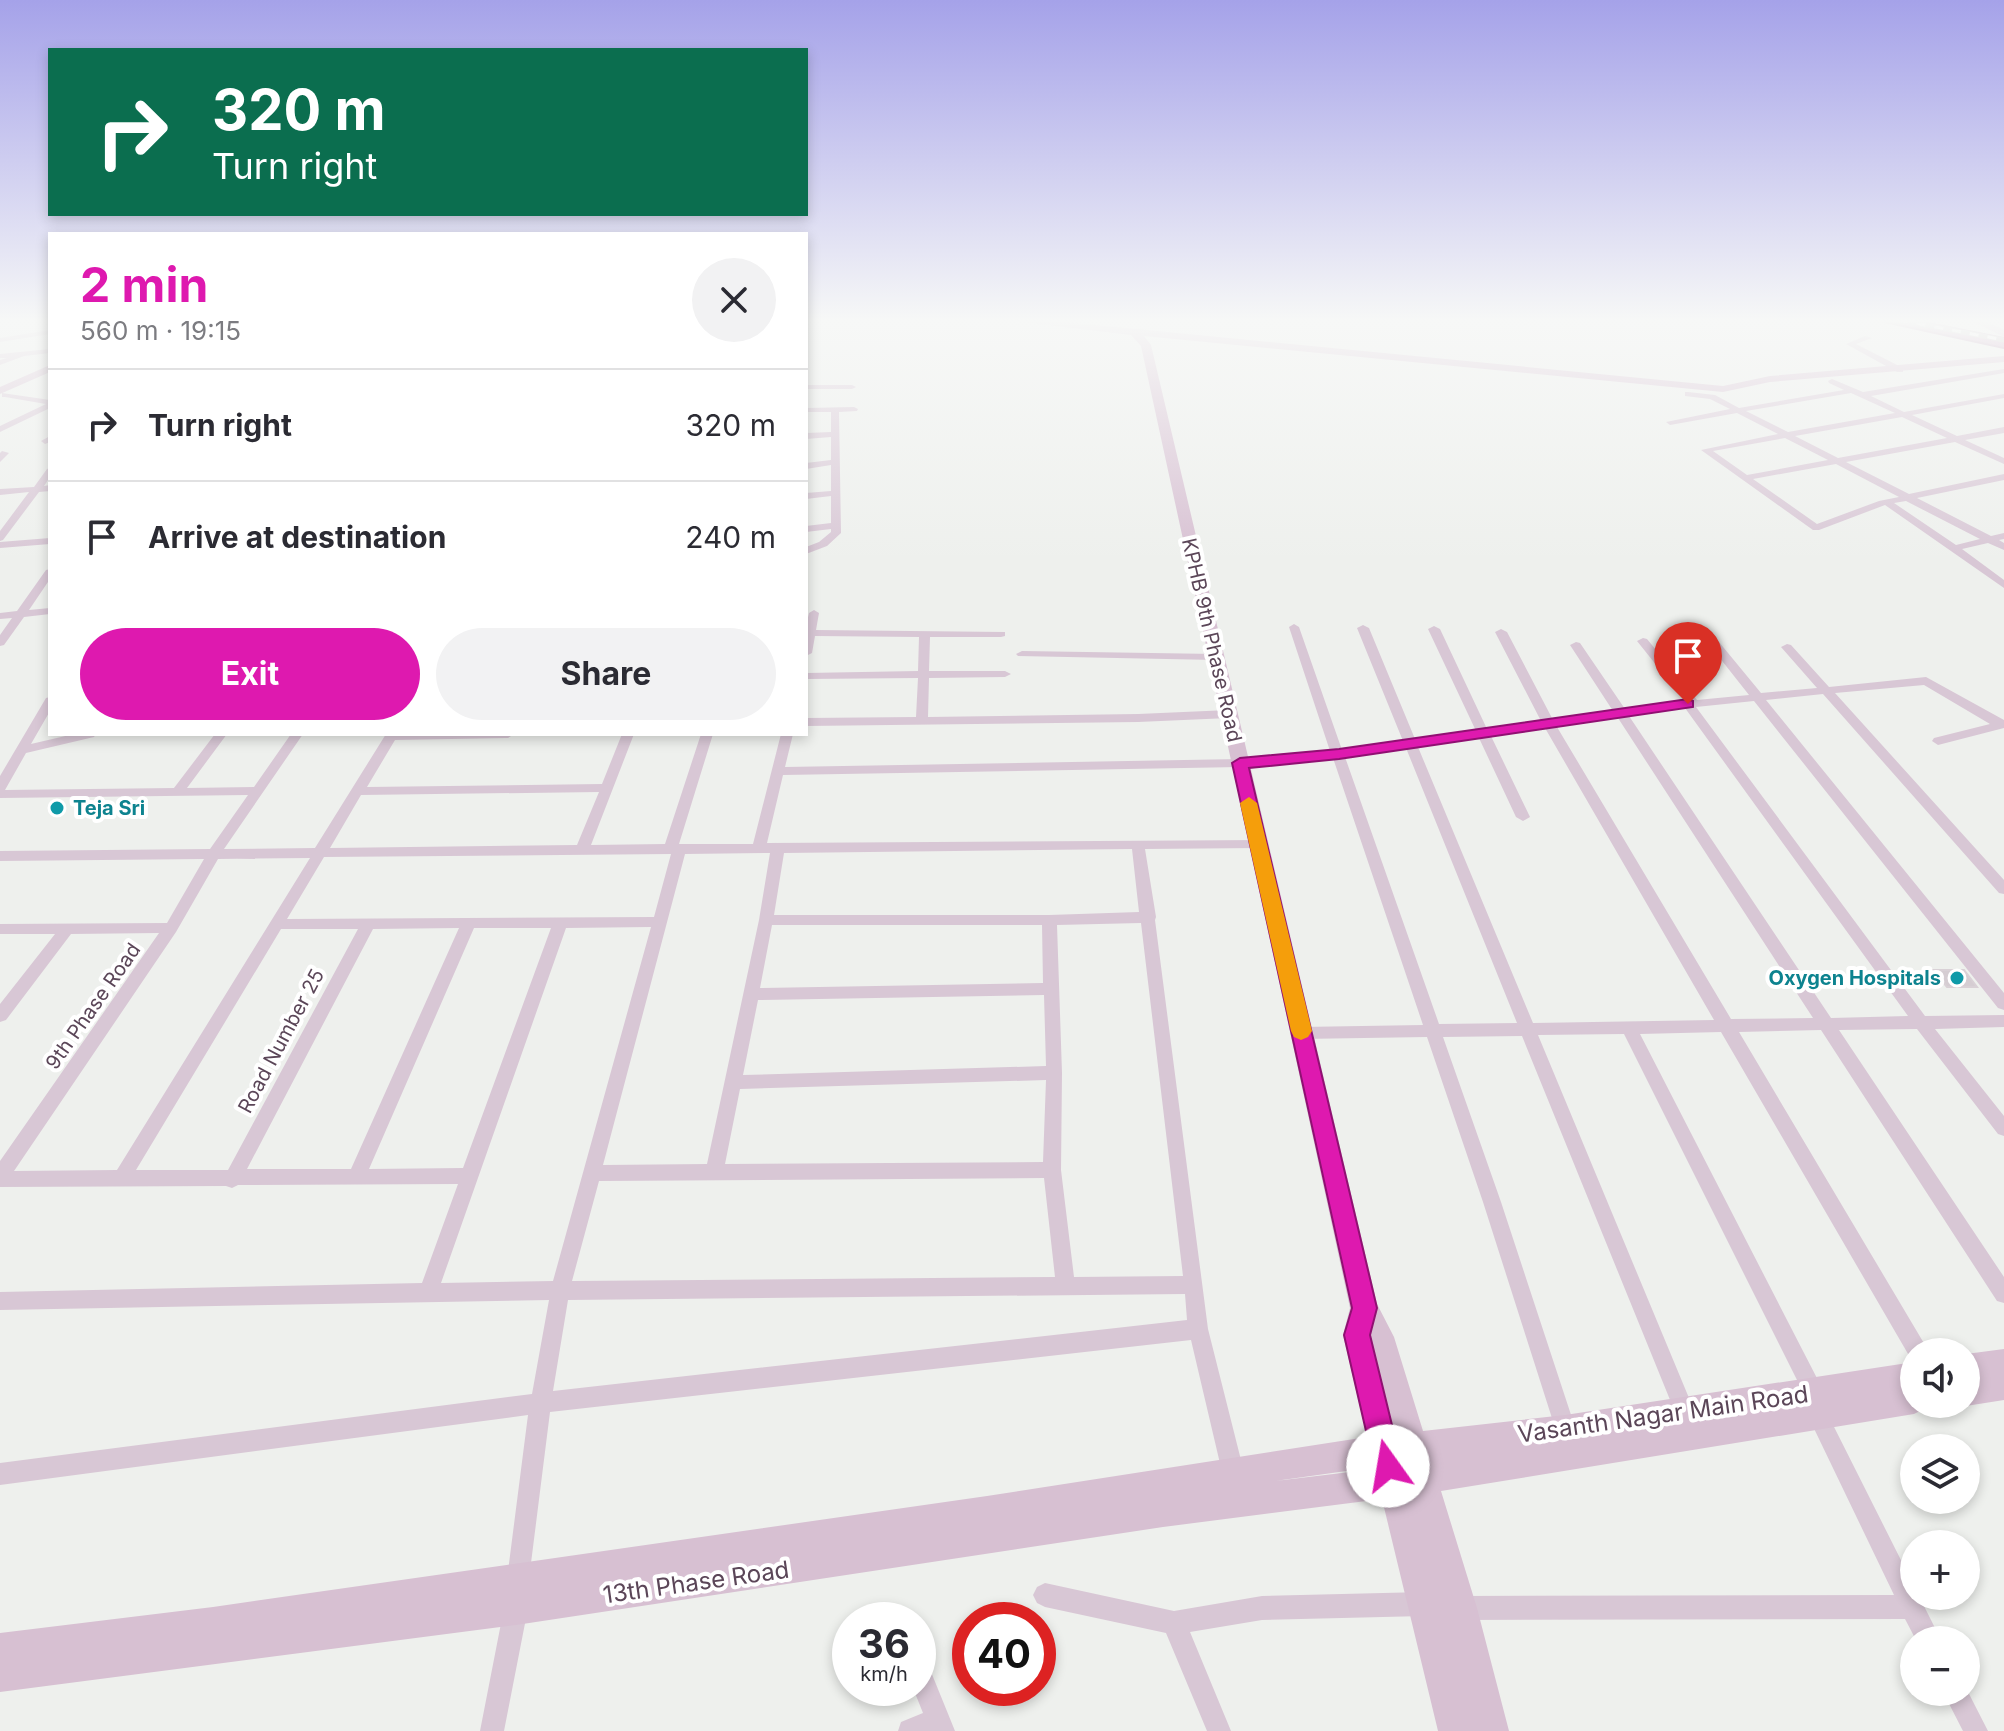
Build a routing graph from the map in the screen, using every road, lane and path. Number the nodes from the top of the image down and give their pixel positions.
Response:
1 (1159, 401) edge
2 (1719, 401) edge
3 (1798, 401) edge
4 (1874, 401) edge
5 (1977, 401) edge
6 (48, 405) edge
7 (854, 409) dead end
8 (1735, 409) junction
9 (808, 410) edge
10 (835, 410) junction
11 (1903, 414) junction
12 (1670, 422) dead end
13 (0, 429) edge
14 (2004, 430) edge
15 (835, 434) junction
16 (1786, 435) junction
17 (808, 436) edge
18 (1956, 439) junction
19 (1836, 461) junction
20 (2004, 461) edge
21 (836, 462) junction
22 (808, 466) edge
23 (48, 473) edge
24 (1746, 478) junction
25 (2004, 478) edge
26 (48, 488) edge
27 (34, 489) junction
28 (0, 492) edge
29 (837, 493) junction
30 (808, 496) edge
31 (1904, 497) junction
32 (1886, 502) junction
33 (836, 525) junction
34 (808, 529) edge
35 (2004, 536) edge
36 (0, 538) edge
37 (1988, 540) junction
38 (48, 541) edge
39 (0, 545) edge
40 (2004, 547) edge
41 (1954, 548) junction
42 (808, 550) edge
43 (48, 575) edge
44 (2004, 585) edge
45 (48, 611) edge
46 (22, 613) junction
47 (814, 613) dead end
48 (0, 616) edge
49 (1294, 627) dead end
50 (1363, 628) dead end
51 (1434, 629) dead end
52 (1501, 632) dead end
53 (810, 633) junction
54 (1001, 634) dead end
55 (925, 635) junction
56 (1710, 638) dead end
57 (1643, 641) dead end
58 (0, 643) edge
59 (808, 643) edge
60 (1576, 645) dead end
61 (1787, 647) dead end
62 (1022, 654) dead end
63 (1216, 657) junction
64 (1005, 674) dead end
65 (808, 676) edge
66 (924, 676) junction
67 (1825, 690) junction
68 (1757, 697) junction
69 (48, 704) edge
70 (1690, 704) junction
71 (1229, 714) junction
72 (1620, 714) junction
73 (922, 720) junction
74 (808, 722) edge
75 (1549, 724) junction
76 (2003, 724) edge
77 (1485, 734) junction
78 (82, 736) edge
79 (219, 736) edge
80 (296, 736) edge
81 (391, 736) edge
82 (627, 736) edge
83 (706, 736) edge
84 (787, 736) edge
85 (1938, 741) dead end
86 (1412, 742) junction
87 (19, 751) junction
88 (1339, 754) junction
89 (1240, 763) junction
90 (779, 771) junction
91 (0, 787) edge
92 (606, 788) junction
93 (178, 791) junction
94 (258, 791) junction
95 (358, 791) junction
96 (0, 794) edge
97 (1523, 817) dead end
98 (1258, 843) junction
99 (1138, 845) junction
100 (759, 849) junction
101 (778, 849) junction
102 (675, 850) junction
103 (582, 851) junction
104 (321, 854) junction
105 (213, 855) junction
106 (0, 856) edge
107 (2004, 889) edge
108 (1149, 917) junction
109 (766, 920) junction
110 (1049, 920) junction
111 (660, 922) junction
112 (369, 923) junction
113 (469, 923) junction
114 (560, 923) junction
115 (277, 924) junction
116 (171, 928) junction
117 (0, 929) edge
118 (67, 929) junction
119 (1051, 989) junction
120 (751, 994) junction
121 (6, 1000) edge
122 (2004, 1004) edge
123 (0, 1016) edge
124 (1920, 1021) junction
125 (2004, 1021) edge
126 (1826, 1023) junction
127 (1723, 1024) junction
128 (1628, 1026) junction
129 (1529, 1028) junction
130 (1432, 1031) junction
131 (1301, 1033) junction
132 (1054, 1073) junction
133 (733, 1082) junction
134 (2004, 1129) edge
135 (1052, 1170) junction
136 (715, 1171) junction
137 (592, 1173) junction
138 (470, 1176) junction
139 (0, 1178) edge
140 (356, 1178) junction
141 (121, 1179) junction
142 (232, 1180) junction
143 (1194, 1285) junction
144 (1066, 1286) junction
145 (560, 1291) junction
146 (428, 1292) junction
147 (2004, 1294) edge
148 (0, 1301) edge
149 (1198, 1329) junction
150 (1910, 1338) edge
151 (1900, 1381) edge
152 (1900, 1400) edge
153 (541, 1403) junction
154 (1815, 1403) junction
155 (1684, 1410) junction
156 (1565, 1430) junction
157 (1402, 1465) junction
158 (1233, 1472) junction
159 (0, 1474) edge
160 (618, 1579) junction
161 (1900, 1582) edge
162 (517, 1593) junction
163 (1045, 1595) dead end
164 (1424, 1604) junction
165 (416, 1607) junction
166 (1900, 1607) edge
167 (1460, 1608) junction
168 (1174, 1623) junction
169 (0, 1650) edge
170 (0, 1675) edge
171 (932, 1706) edge
172 (1963, 1706) edge
173 (940, 1725) edge
174 (492, 1731) edge
175 (910, 1731) edge
176 (1219, 1731) edge
177 (1456, 1731) edge
178 (1491, 1731) edge
179 (1976, 1731) edge

1 - 63 street, KPHB 9th Phase Road
2 - 8 street
3 - 8 street
4 - 11 street
5 - 11 street
6 - 13 street
7 - 10 street
8 - 12 street
8 - 16 street
9 - 10 street
10 - 15 street
11 - 16 street
11 - 18 street
14 - 18 street
15 - 17 street
15 - 21 street
16 - 19 street
16 - 24 street
18 - 19 street
18 - 20 street
19 - 24 street
19 - 31 street
21 - 22 street
21 - 29 street
23 - 27 street
24 - 32 street
25 - 31 street
26 - 27 street
27 - 28 street
27 - 36 street
29 - 30 street
29 - 33 street
31 - 32 street
31 - 37 street
32 - 41 street
33 - 34 street
33 - 42 street
35 - 37 street
37 - 40 street
37 - 41 street
38 - 39 street
41 - 44 street
43 - 46 street
45 - 46 street
46 - 48 street
46 - 58 street
47 - 53 street
49 - 88 street
50 - 86 street
51 - 77 street
52 - 75 street
53 - 55 street
53 - 59 street
54 - 55 street
55 - 66 street
56 - 68 street
57 - 70 street
60 - 72 street
61 - 67 street
62 - 63 street
63 - 71 street, KPHB 9th Phase Road
64 - 66 street
65 - 66 street
66 - 73 street
67 - 68 street
67 - 76 street
67 - 107 street
68 - 70 street
68 - 122 street
69 - 87 street
70 - 72 street
70 - 124 street
71 - 73 street
71 - 89 street, KPHB 9th Phase Road
72 - 75 street
72 - 126 street
73 - 74 street
75 - 77 street
75 - 127 street
76 - 85 street
77 - 86 street
77 - 97 street
78 - 87 street
79 - 93 street
80 - 94 street, 9th Phase Road
81 - 95 street
82 - 92 street
83 - 102 street
84 - 90 street
86 - 88 street
86 - 129 street
87 - 91 street
88 - 89 street
88 - 130 street
89 - 90 street
89 - 98 street, KPHB 9th Phase Road
90 - 100 street
92 - 95 street
92 - 103 street
93 - 94 street
93 - 96 street
94 - 105 street, 9th Phase Road
95 - 104 street
98 - 99 street
98 - 131 street, KPHB 9th Phase Road
99 - 101 street
99 - 108 street
100 - 101 street
100 - 102 street
101 - 109 street
102 - 103 street
102 - 111 street
103 - 104 street
104 - 105 street
104 - 115 street
105 - 106 street
105 - 116 street, 9th Phase Road
108 - 110 street
108 - 143 street
109 - 110 street
109 - 120 street
110 - 119 street
111 - 114 street
111 - 137 street
112 - 113 street
112 - 115 street
112 - 142 street, Road Number 25
113 - 114 street
113 - 140 street
114 - 138 street
115 - 141 street
116 - 118 street
116 - 139 street, 9th Phase Road
117 - 118 street
118 - 121 street
119 - 120 street
119 - 132 street
120 - 133 street
121 - 123 street
124 - 125 street
124 - 126 street
124 - 134 street
126 - 127 street
126 - 147 street
127 - 128 street
127 - 150 street
128 - 129 street
128 - 154 street
129 - 130 street
129 - 155 street
130 - 131 street
130 - 156 street
131 - 157 street, KPHB 9th Phase Road
132 - 133 street
132 - 135 street
133 - 136 street
135 - 136 street
135 - 144 street
136 - 137 street
137 - 145 street
138 - 140 street
138 - 146 street
139 - 141 street
140 - 142 street
141 - 142 street
143 - 144 street
143 - 149 street
144 - 145 street
145 - 146 street
145 - 153 street
146 - 148 street
149 - 153 street
149 - 158 street
151 - 154 street, Vasanth Nagar Main Road
152 - 154 street, Vasanth Nagar Main Road
153 - 159 street
153 - 162 street
154 - 155 street, Vasanth Nagar Main Road
154 - 157 street, Vasanth Nagar Main Road
154 - 161 street
155 - 156 street, Vasanth Nagar Main Road
156 - 157 street, Vasanth Nagar Main Road
157 - 158 street, 13th Phase Road
157 - 160 street, 13th Phase Road
157 - 164 street, KPHB 9th Phase Road
157 - 167 street, KPHB 9th Phase Road
158 - 160 street, 13th Phase Road
160 - 162 street, 13th Phase Road
162 - 165 street, 13th Phase Road
162 - 174 street
163 - 168 street
164 - 168 street
164 - 177 street, KPHB 9th Phase Road
165 - 169 street, 13th Phase Road
165 - 170 street, 13th Phase Road
166 - 167 street
167 - 178 street, KPHB 9th Phase Road
168 - 176 street
171 - 173 street
172 - 179 street
173 - 175 street

